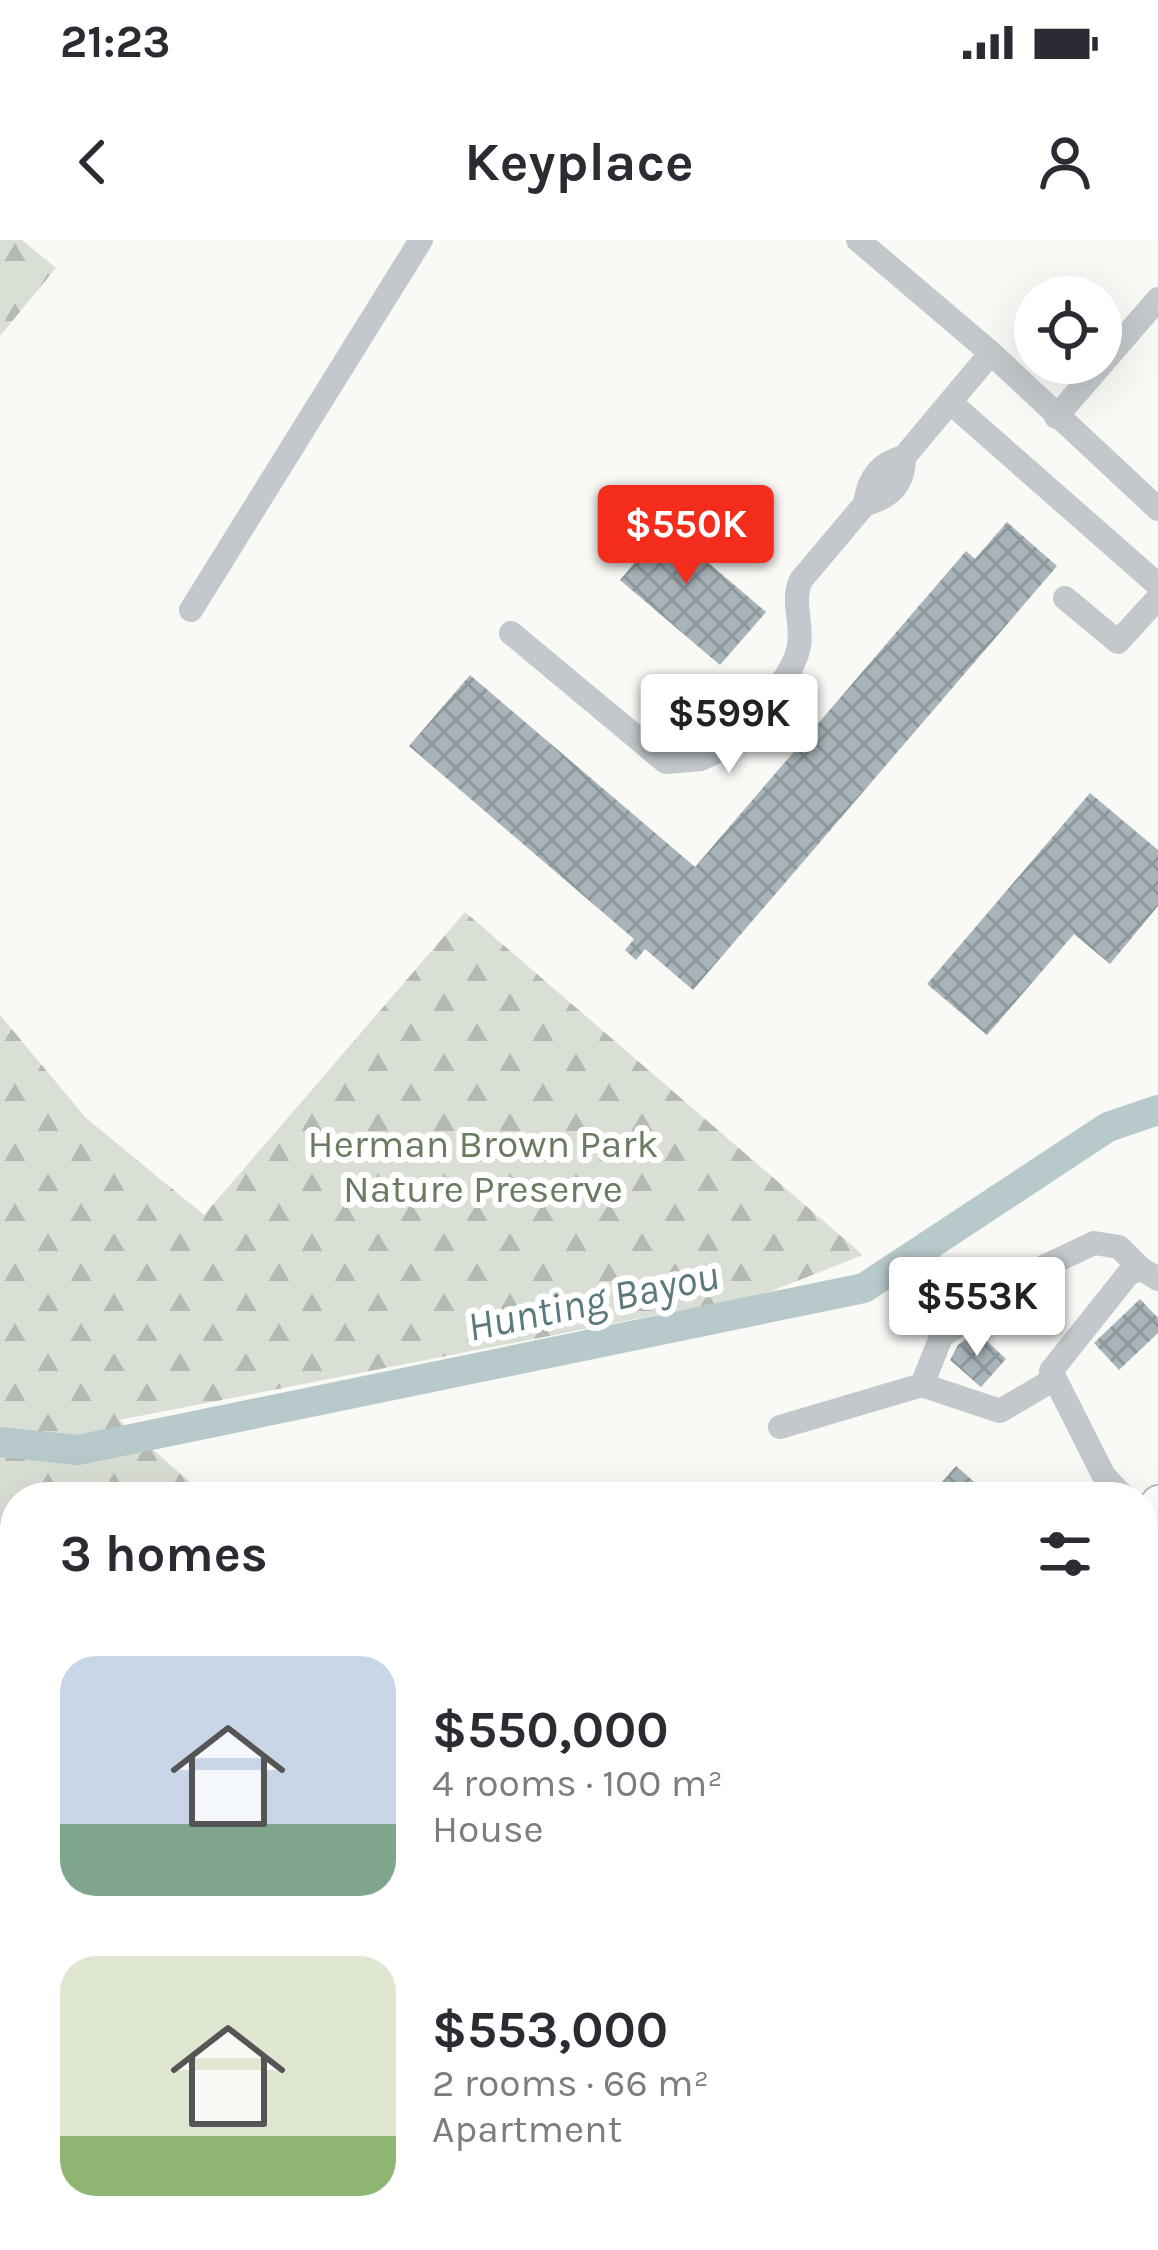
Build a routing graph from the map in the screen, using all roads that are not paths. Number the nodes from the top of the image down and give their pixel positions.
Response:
1 (421, 240) edge
2 (857, 240) edge
3 (1158, 299) edge
4 (992, 353) junction
5 (951, 403) junction
6 (1056, 417) junction
7 (1158, 508) edge
8 (1158, 585) edge
9 (1065, 598) dead end
10 (1158, 598) edge
11 (191, 610) dead end
12 (511, 633) dead end
13 (1150, 1274) edge
14 (1052, 1381) junction
15 (922, 1385) junction
16 (780, 1427) dead end
17 (1111, 1482) edge

1 - 11 street
2 - 4 street
3 - 6 street
4 - 5 street
4 - 6 street
5 - 8 street
5 - 12 street
6 - 7 street
9 - 10 street
13 - 14 street
13 - 15 street
14 - 15 street
14 - 17 street
15 - 16 street

